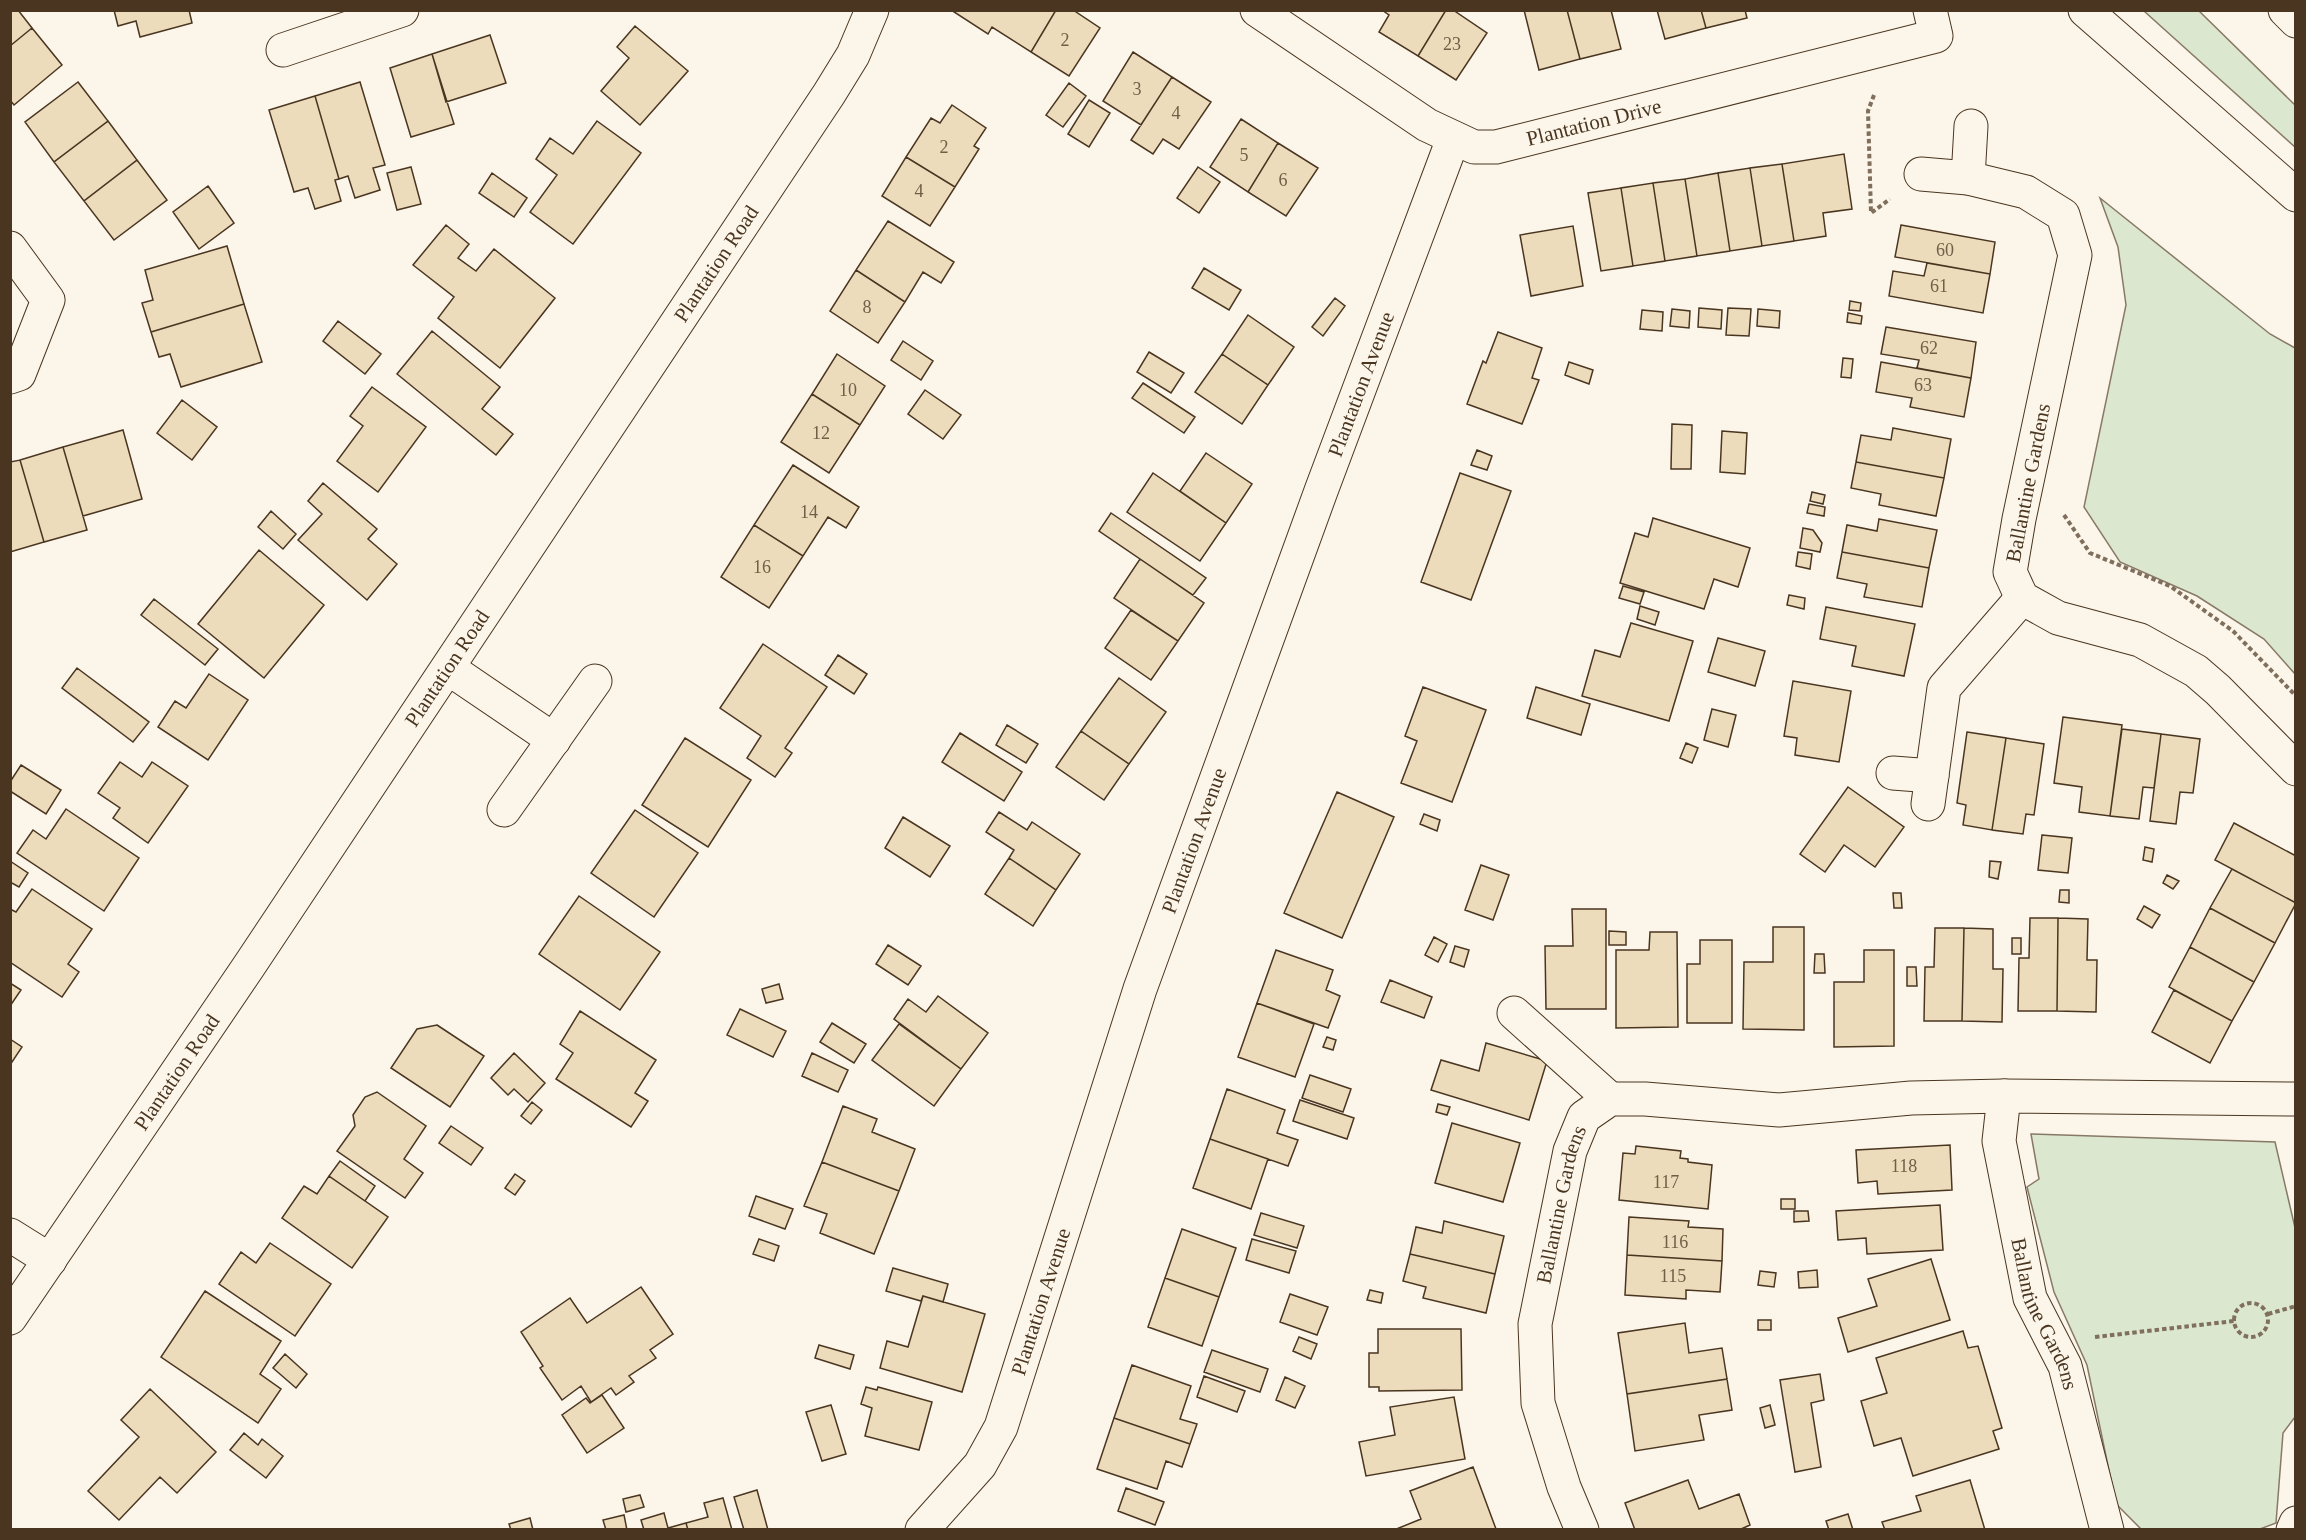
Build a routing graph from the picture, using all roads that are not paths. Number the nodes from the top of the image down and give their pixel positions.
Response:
1 (402, 10) edge
2 (872, 10) edge
3 (1257, 10) edge
4 (1930, 10) edge
5 (2085, 10) edge
6 (2285, 10) edge
7 (2295, 21) edge
8 (331, 22) edge
9 (283, 50) dead end
10 (1971, 126) dead end
11 (1453, 139) junction
12 (1921, 174) road end
13 (1968, 178) junction
14 (2295, 195) edge
15 (10, 248) edge
16 (10, 376) edge
17 (2022, 598) junction
18 (448, 668) junction
19 (595, 681) dead end
20 (554, 740) junction
21 (2295, 769) edge
22 (1893, 773) dead end
23 (504, 810) dead end
24 (1514, 1013) dead end
25 (2004, 1096) junction
26 (1610, 1099) junction
27 (2295, 1099) edge
28 (10, 1235) edge
29 (50, 1260) junction
30 (10, 1318) edge
31 (2295, 1523) edge
32 (922, 1530) edge
33 (1582, 1530) edge
34 (2107, 1530) edge
35 (2293, 1530) edge

1 - 8 main road
2 - 18 main road, Plantation Road
3 - 11 main road, Plantation Drive
4 - 11 main road, Plantation Drive
5 - 14 main road
6 - 7 main road
8 - 9 main road
10 - 13 main road
11 - 32 main road, Plantation Avenue
12 - 13 main road, Ballantine Gardens
13 - 17 main road, Ballantine Gardens
15 - 16 main road
17 - 21 main road
17 - 22 main road
18 - 20 main road
18 - 29 main road, Plantation Road
19 - 20 main road
20 - 23 main road
24 - 26 main road
25 - 26 main road
25 - 27 main road
25 - 34 main road, Ballantine Gardens
26 - 33 main road, Ballantine Gardens
28 - 29 main road
29 - 30 main road, Plantation Road
31 - 35 main road

